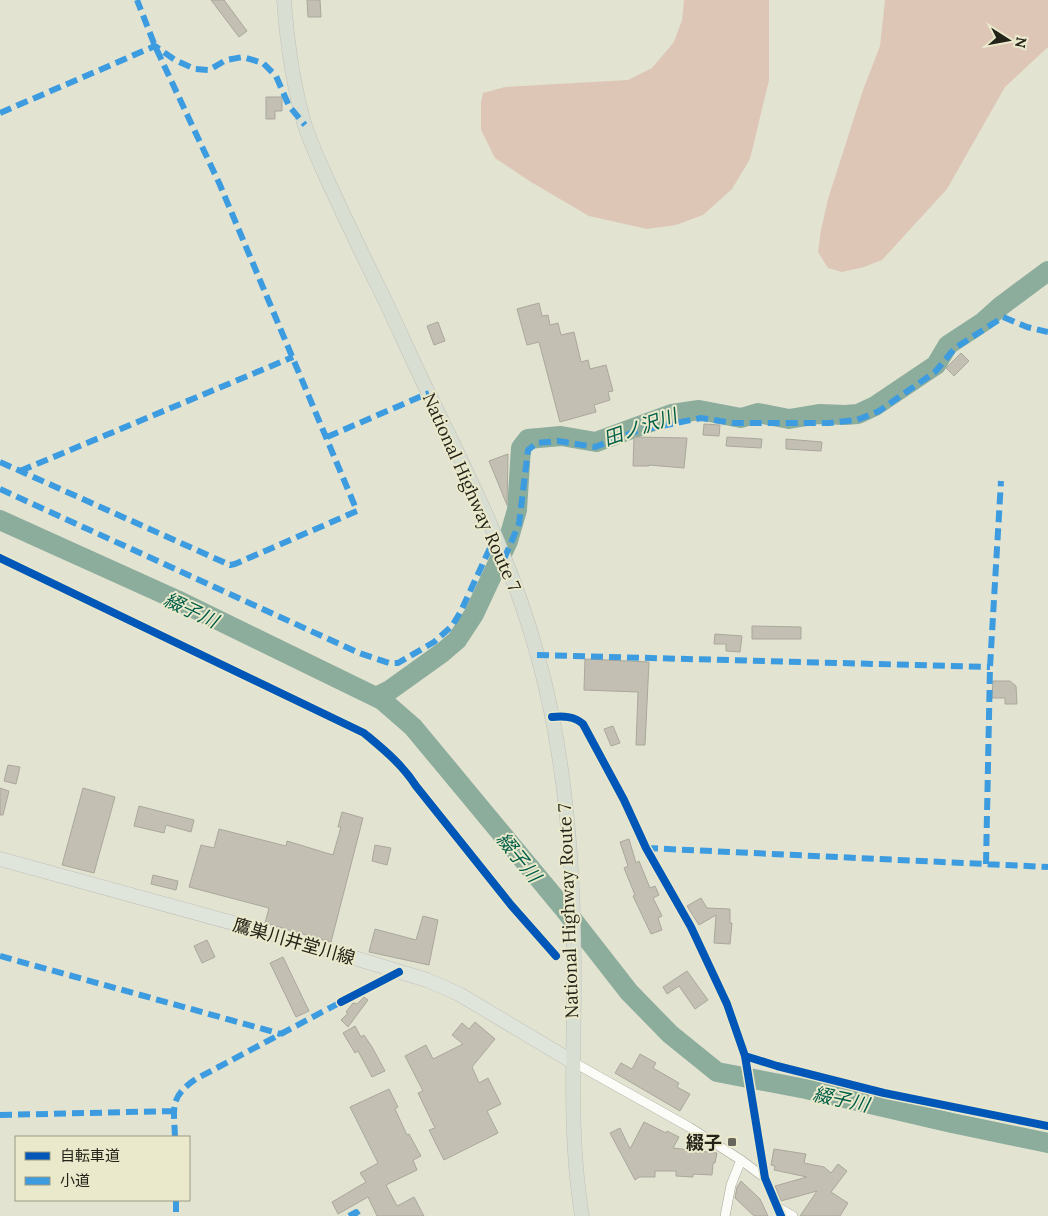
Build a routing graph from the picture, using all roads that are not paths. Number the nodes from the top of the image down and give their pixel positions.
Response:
1 (284, 0) edge
2 (0, 558) edge
3 (552, 717) junction
4 (0, 859) edge
5 (556, 956) dead end
6 (399, 972) junction
7 (341, 1002) dead end
8 (745, 1056) junction
9 (573, 1062) junction
10 (1048, 1126) edge
11 (741, 1160) junction
12 (765, 1178) junction
13 (776, 1206) junction
14 (582, 1216) edge
15 (726, 1216) edge
16 (781, 1216) edge
17 (793, 1216) edge

1 - 3 highway, National Highway Route 7
2 - 5 street
3 - 8 street
3 - 9 highway, National Highway Route 7
4 - 6 main road, 鷹巣川井堂川線
6 - 7 street
6 - 9 main road, 鷹巣川井堂川線
8 - 10 street
8 - 12 street
9 - 11 street
9 - 14 highway, National Highway Route 7
11 - 12 street
11 - 15 street
12 - 13 street
13 - 16 street
13 - 17 street

